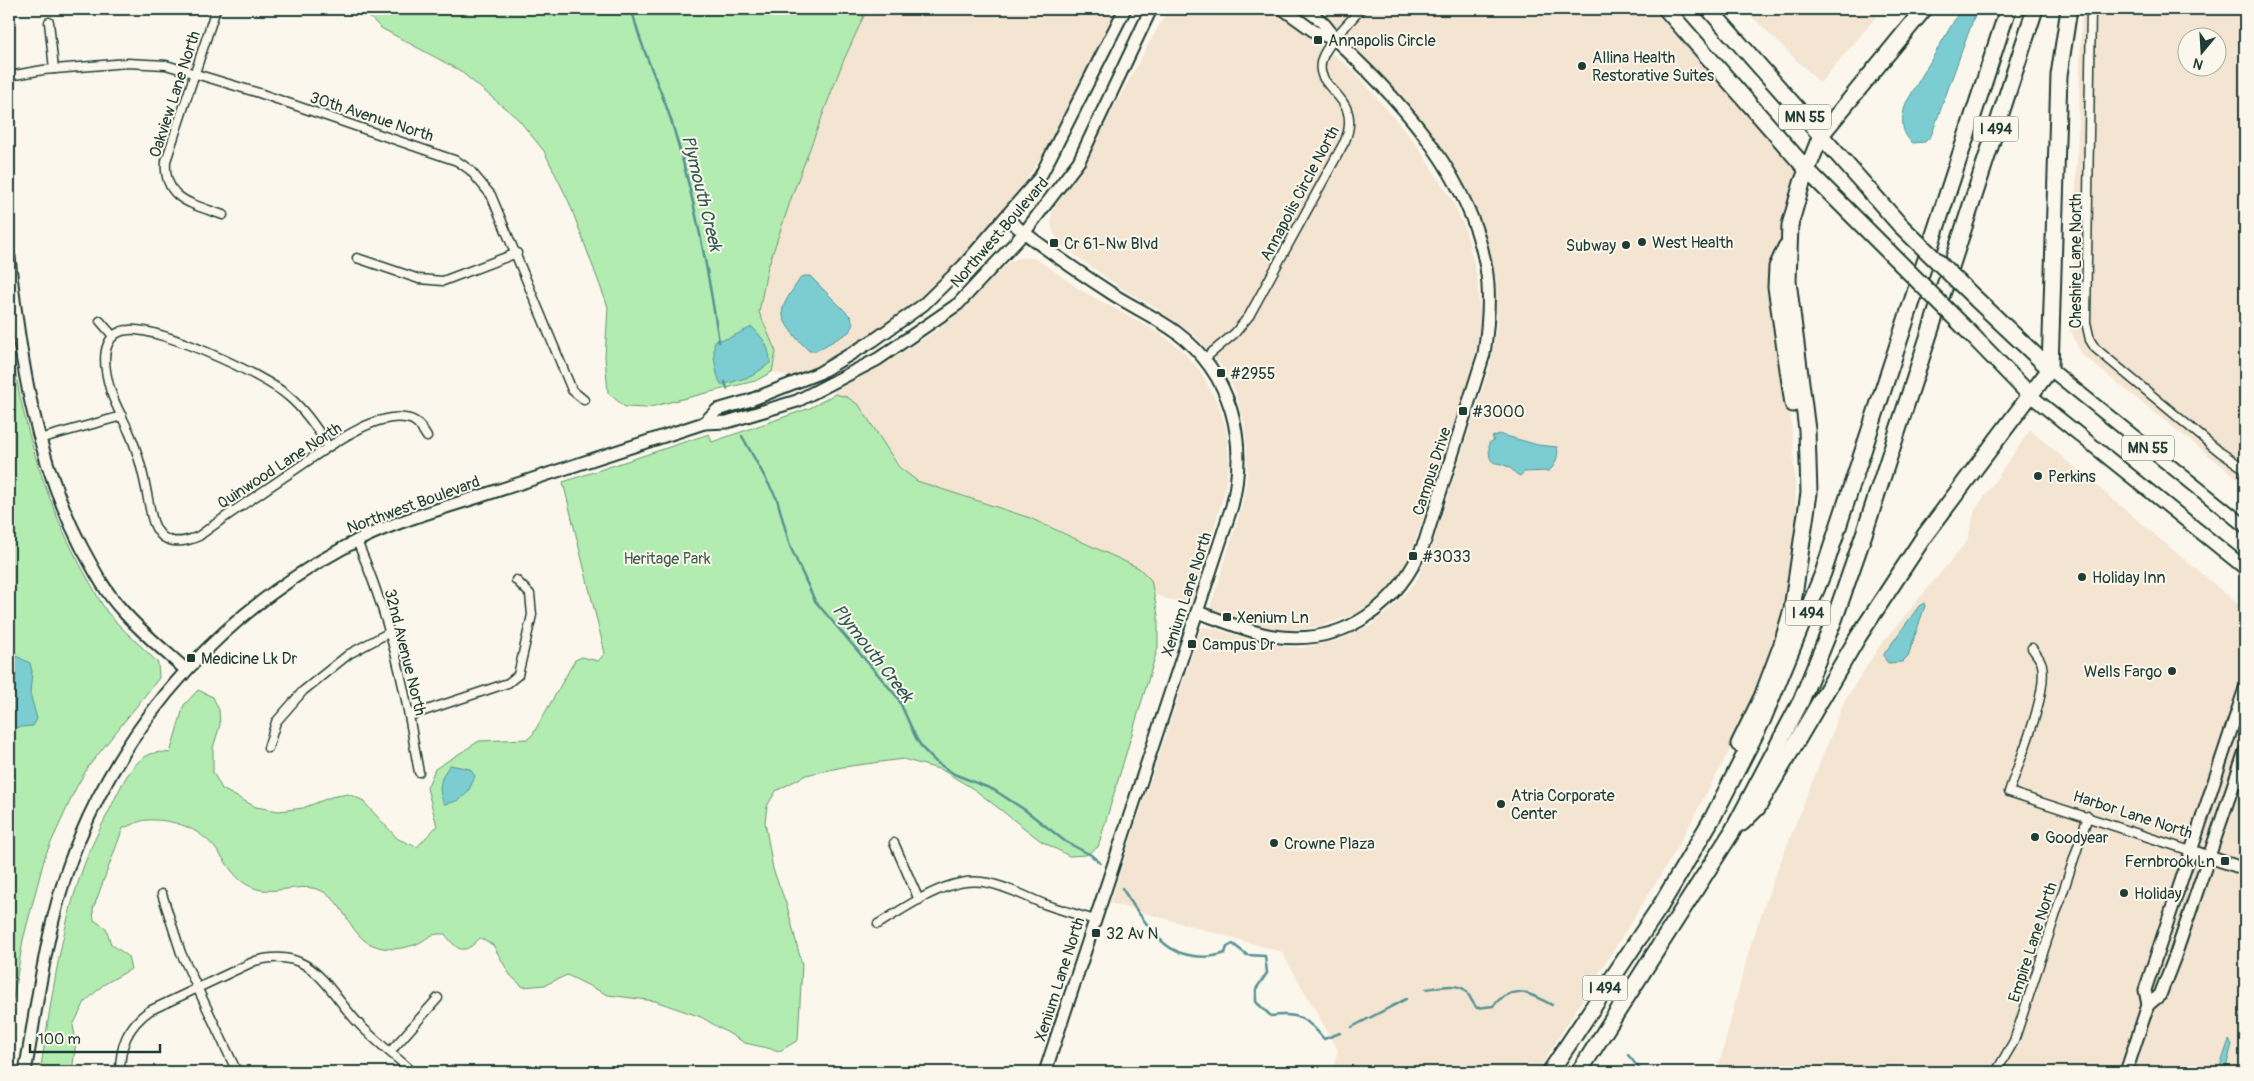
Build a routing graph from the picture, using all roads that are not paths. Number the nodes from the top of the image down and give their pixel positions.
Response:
1 (216, 9) edge
2 (1125, 9) edge
3 (1151, 9) edge
4 (1283, 9) edge
5 (1305, 9) edge
6 (1361, 9) edge
7 (1666, 9) edge
8 (1709, 9) edge
9 (1924, 9) edge
10 (2008, 9) edge
11 (2035, 9) edge
12 (2068, 9) edge
13 (2091, 9) edge
14 (49, 22) dead end
15 (1334, 39) junction
16 (54, 69) junction
17 (195, 73) junction
18 (9, 76) edge
19 (1821, 135) junction
20 (1808, 171) junction
21 (223, 215) dead end
22 (1006, 218) junction
23 (1024, 233) junction
24 (517, 253) junction
25 (9, 257) edge
26 (357, 258) dead end
27 (100, 321) dead end
28 (113, 336) junction
29 (1204, 359) junction
30 (2050, 369) junction
31 (2030, 394) junction
32 (584, 400) dead end
33 (122, 416) junction
34 (704, 423) junction
35 (427, 437) dead end
36 (39, 439) junction
37 (328, 446) junction
38 (2245, 469) edge
39 (2245, 526) edge
40 (357, 541) junction
41 (2245, 568) edge
42 (516, 580) dead end
43 (1197, 612) junction
44 (390, 632) junction
45 (2032, 648) dead end
46 (186, 670) junction
47 (2245, 688) edge
48 (409, 716) junction
49 (268, 748) dead end
50 (2245, 751) edge
51 (419, 772) dead end
52 (2088, 816) junction
53 (1732, 832) junction
54 (894, 843) dead end
55 (2191, 850) junction
56 (2210, 857) junction
57 (2245, 869) edge
58 (162, 894) dead end
59 (919, 900) junction
60 (1661, 905) junction
61 (1095, 920) junction
62 (878, 924) dead end
63 (198, 988) junction
64 (438, 998) dead end
65 (2148, 1005) junction
66 (390, 1052) junction
67 (25, 1072) edge
68 (120, 1072) edge
69 (236, 1072) edge
70 (413, 1072) edge
71 (891, 1072) edge
72 (912, 1072) edge
73 (1045, 1072) edge
74 (1550, 1072) edge
75 (1579, 1072) edge
76 (1996, 1072) edge
77 (2126, 1072) edge

1 - 17 street, Oakview Lane North
2 - 22 street, Northwest Boulevard
3 - 23 street, Northwest Boulevard
4 - 15 street, Campus Drive
5 - 15 street, Campus Drive
6 - 15 street, Annapolis Circle North
7 - 20 highway, MN 55
8 - 19 highway, MN 55
9 - 19 highway
10 - 60 highway, I 494
11 - 53 highway, I 494
12 - 30 highway
13 - 38 street, Cheshire Lane North
14 - 16 street
15 - 29 street, Annapolis Circle North
15 - 43 street, Campus Drive
16 - 17 street, 30th Avenue North
16 - 18 street, 30th Avenue North
17 - 21 street, Oakview Lane North
17 - 24 street, 30th Avenue North
19 - 20 highway
19 - 30 highway, MN 55, bridge
20 - 31 highway, MN 55, bridge
20 - 60 highway
22 - 23 street, Xenium Lane North
22 - 34 street, Northwest Boulevard
23 - 29 street, Xenium Lane North
23 - 34 street, Northwest Boulevard
24 - 26 street
24 - 32 street, 30th Avenue North
25 - 36 street
27 - 28 street
28 - 33 street
28 - 37 street
29 - 43 street, Xenium Lane North
30 - 31 highway
30 - 39 main road, MN 55
31 - 41 main road, MN 55
31 - 53 highway
33 - 36 street
33 - 37 street, Quinwood Lane North
34 - 40 street, Northwest Boulevard
35 - 37 street, Quinwood Lane North
36 - 46 street
40 - 44 street, 32nd Avenue North
40 - 46 street, Northwest Boulevard
42 - 48 street
43 - 61 street, Xenium Lane North
44 - 48 street, 32nd Avenue North
44 - 49 street
45 - 52 street, Harbor Lane North
46 - 67 street, Northwest Boulevard
47 - 55 street
48 - 51 street, 32nd Avenue North
50 - 56 street
52 - 55 street, Harbor Lane North
52 - 76 street, Empire Lane North
53 - 75 highway, I 494
54 - 59 street
55 - 56 street, Harbor Lane North
55 - 65 street
56 - 57 street, Harbor Lane North
56 - 65 street
58 - 63 street
59 - 61 street
59 - 62 street
60 - 74 highway, I 494
61 - 73 street, Xenium Lane North
63 - 66 street
63 - 68 street
63 - 69 street
64 - 66 street
65 - 77 street
66 - 70 street
71 - 72 street

